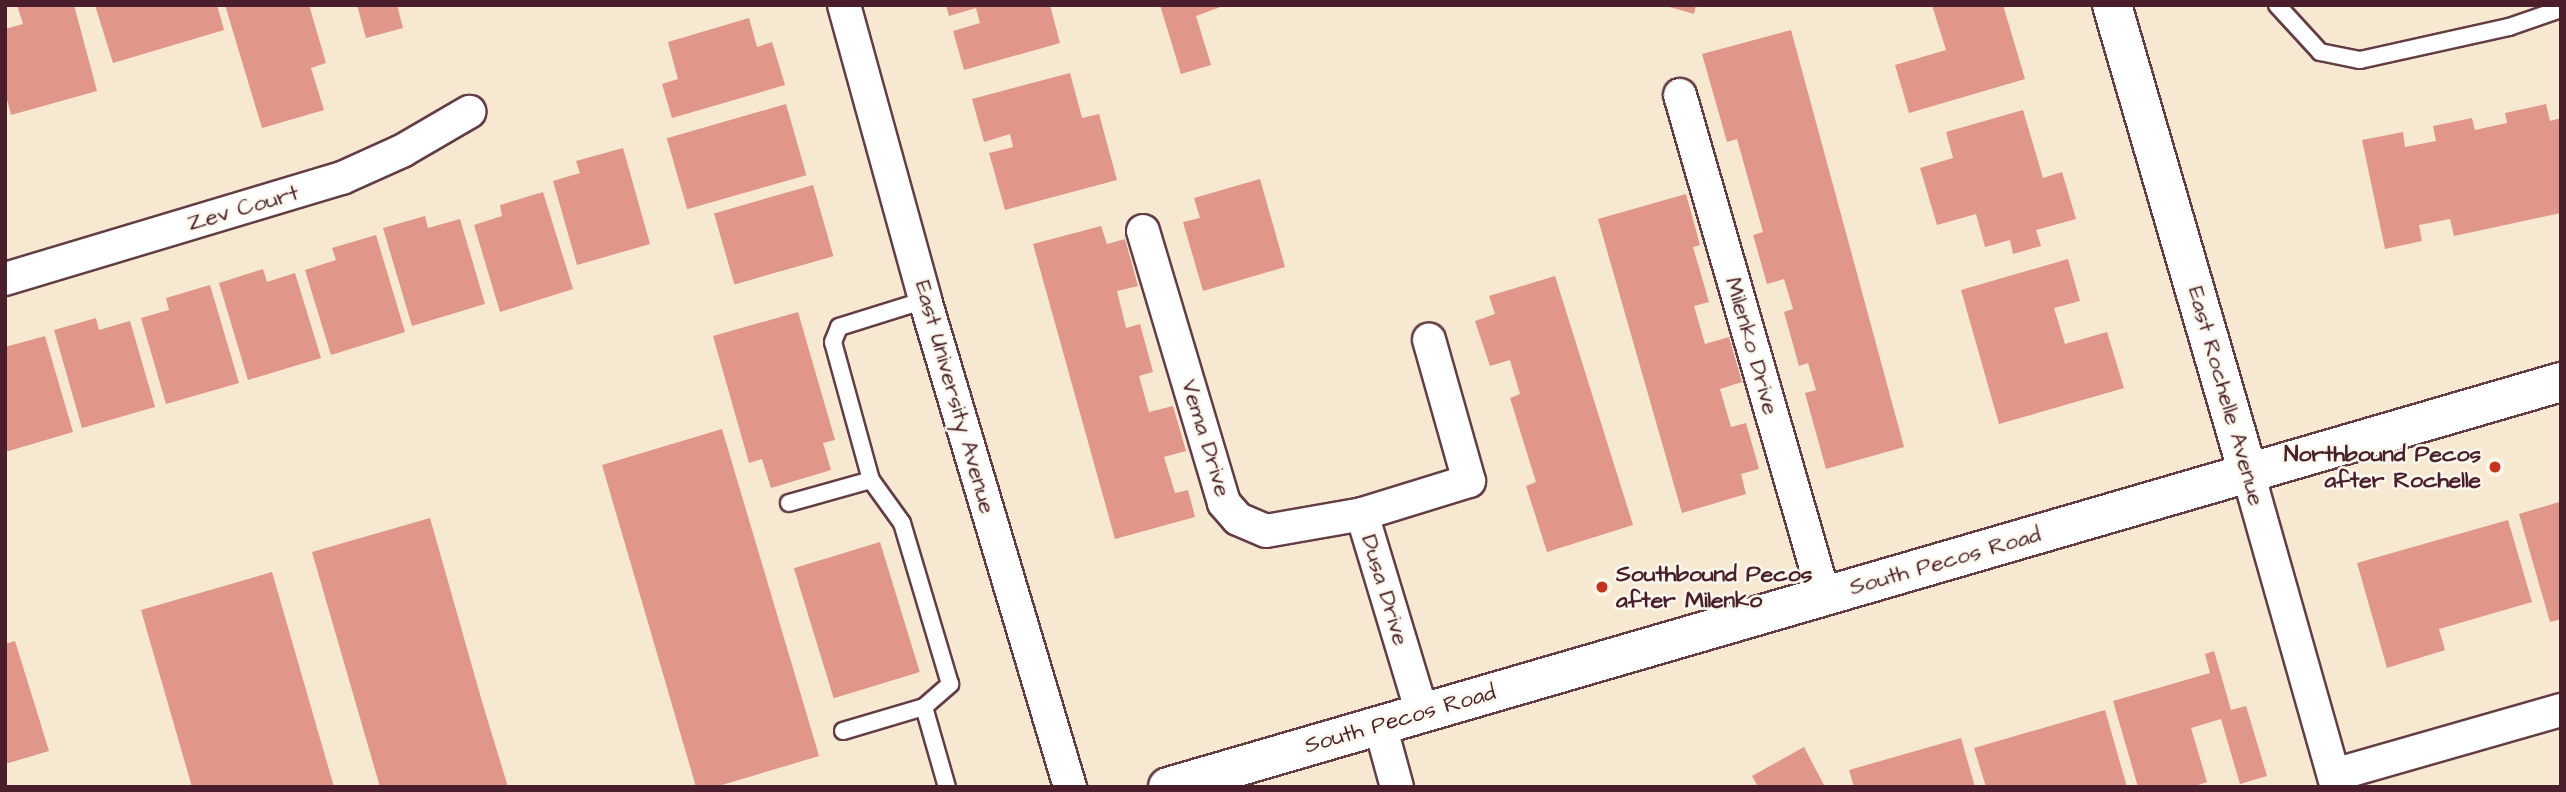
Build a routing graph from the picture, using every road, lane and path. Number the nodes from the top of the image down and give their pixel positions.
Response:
1 (844, 5) edge
2 (2112, 5) edge
3 (2277, 5) edge
4 (2561, 9) edge
5 (1680, 95) dead end
6 (469, 112) dead end
7 (1143, 231) dead end
8 (5, 279) edge
9 (925, 300) junction
10 (1429, 340) dead end
11 (2561, 382) edge
12 (2248, 473) junction
13 (871, 480) junction
14 (789, 503) dead end
15 (1362, 513) junction
16 (1824, 596) junction
17 (924, 707) junction
18 (2561, 710) edge
19 (1422, 713) junction
20 (1380, 725) junction
21 (843, 730) dead end
22 (2336, 781) edge
23 (947, 787) edge
24 (1070, 787) edge
25 (1168, 787) edge
26 (1397, 787) edge

1 - 9 street, East University Avenue
2 - 12 main road, East Rochelle Avenue
3 - 4 lane
5 - 16 street, Milenko Drive
6 - 8 street, Zev Court
7 - 15 street, Vema Drive
9 - 13 lane
9 - 24 street, East University Avenue
10 - 15 street, Dusa Drive
11 - 12 main road, South Pecos Road
12 - 16 main road, South Pecos Road
12 - 22 street, East Rochelle Avenue
13 - 14 lane
13 - 17 lane
15 - 19 street, Dusa Drive
16 - 19 main road, South Pecos Road
17 - 21 lane
17 - 23 lane
18 - 22 street
19 - 20 main road, South Pecos Road
20 - 25 main road, South Pecos Road
20 - 26 street

